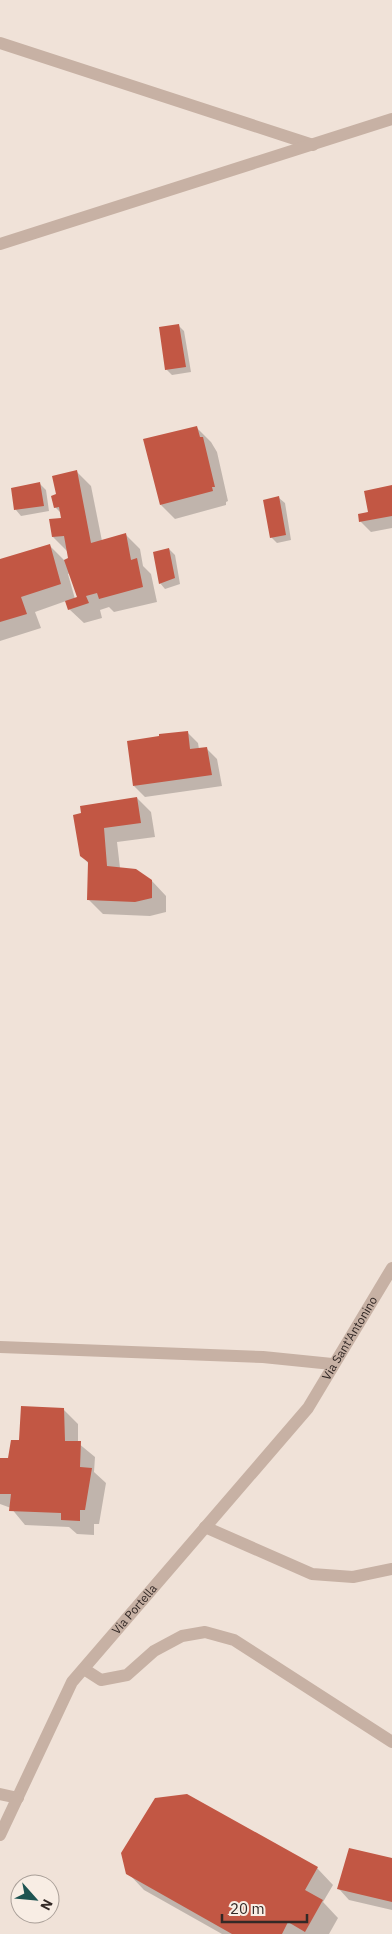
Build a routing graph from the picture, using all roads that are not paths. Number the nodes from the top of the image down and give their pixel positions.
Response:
1 (0, 44) edge
2 (392, 119) edge
3 (313, 145) junction
4 (0, 244) edge
5 (392, 1268) edge
6 (0, 1347) edge
7 (332, 1364) junction
8 (308, 1408) joint
9 (205, 1527) junction
10 (392, 1568) edge
11 (84, 1668) junction
12 (392, 1742) edge
13 (0, 1794) edge
14 (18, 1798) junction
15 (0, 1835) edge

1 - 3 street
2 - 3 street
3 - 4 street
5 - 7 street, Via Sant'Antonino
6 - 7 street
7 - 8 street, Via Sant'Antonino
8 - 9 street, Via Portella
9 - 10 street
9 - 11 street, Via Portella
11 - 12 street
11 - 14 street, Via Portella
13 - 14 street
14 - 15 street, Via Portella

